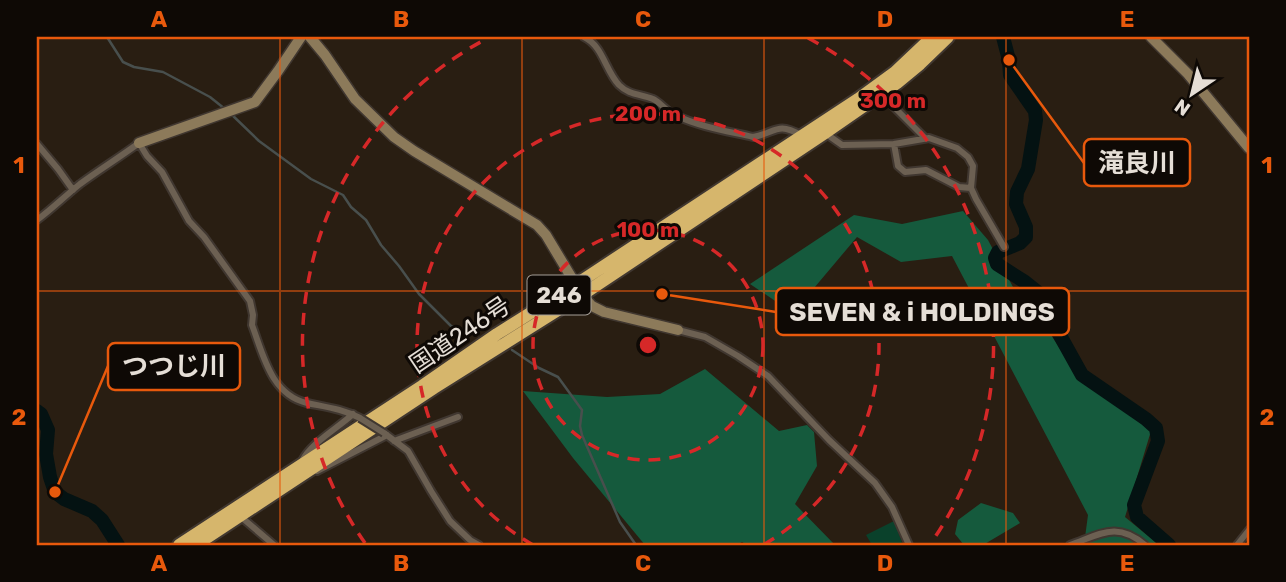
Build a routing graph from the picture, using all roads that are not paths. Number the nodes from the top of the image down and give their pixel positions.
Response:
1 (300, 37) edge
2 (310, 37) edge
3 (584, 37) edge
4 (932, 37) edge
5 (948, 37) edge
6 (1151, 37) edge
7 (881, 94) junction
8 (825, 133) junction
9 (802, 137) junction
10 (925, 138) junction
11 (139, 143) junction
12 (37, 144) edge
13 (894, 144) junction
14 (1249, 148) edge
15 (971, 188) junction
16 (73, 190) junction
17 (37, 220) edge
18 (1004, 247) dead end
19 (579, 290) junction
20 (678, 330) joint
21 (353, 414) junction
22 (458, 417) dead end
23 (385, 434) junction
24 (394, 440) junction
25 (299, 472) junction
26 (240, 516) junction
27 (1249, 530) edge
28 (179, 545) edge
29 (196, 545) edge
30 (274, 545) edge
31 (480, 545) edge
32 (909, 545) edge
33 (1070, 545) edge
34 (1145, 545) edge
35 (1237, 545) edge

1 - 11 street
2 - 19 street
3 - 9 street
4 - 9 highway, 国道246号 / 246
5 - 7 highway, 国道246号 / 246
6 - 14 street
7 - 8 highway, 国道246号 / 246
7 - 10 street
8 - 13 street
8 - 19 highway, 国道246号 / 246
9 - 19 highway, 国道246号 / 246
10 - 13 street
10 - 15 street
11 - 16 street
11 - 21 street
12 - 16 street
13 - 15 street
15 - 18 street
16 - 17 street
19 - 20 street
19 - 25 highway, 国道246号 / 246
20 - 32 street
21 - 23 street, bridge
21 - 25 street
22 - 24 street
23 - 24 street
23 - 25 street
24 - 31 street
25 - 26 highway, 国道246号 / 246
25 - 28 highway, 国道246号 / 246
26 - 29 highway, 国道246号 / 246
26 - 30 street
27 - 35 street
33 - 34 street

